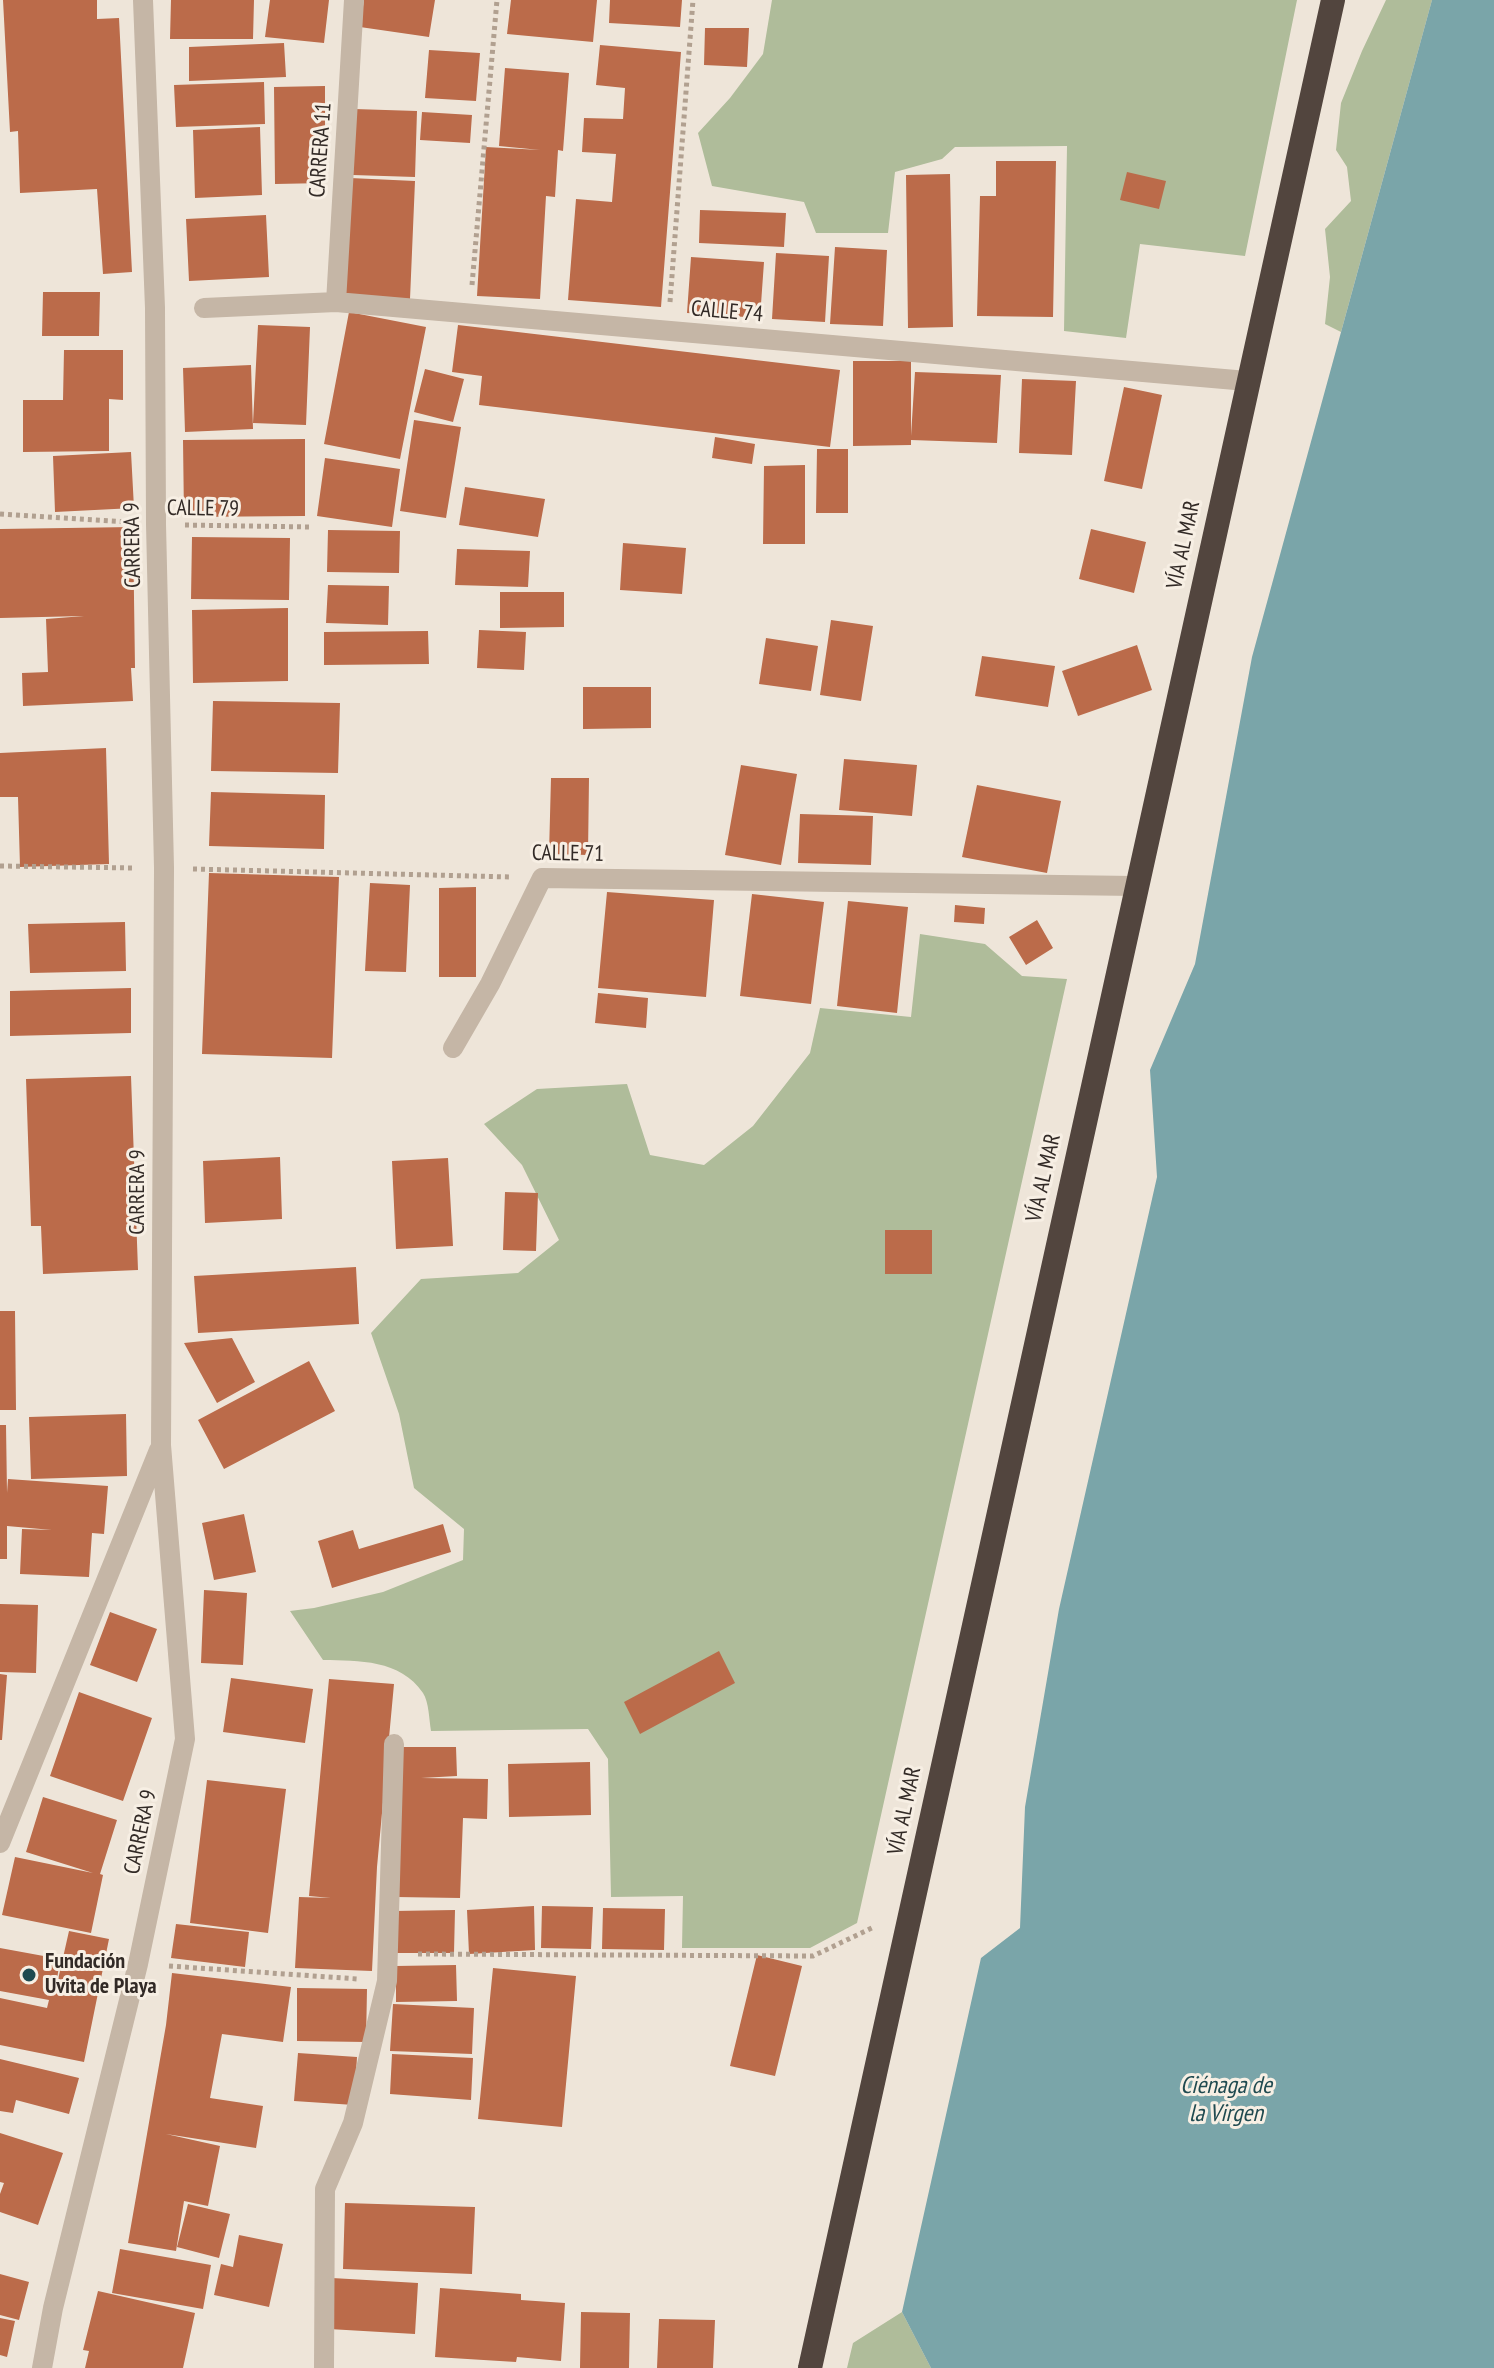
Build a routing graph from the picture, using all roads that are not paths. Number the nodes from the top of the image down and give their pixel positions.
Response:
1 (143, 0) edge
2 (354, 0) edge
3 (1333, 0) edge
4 (336, 302) junction
5 (204, 308) dead end
6 (1247, 381) junction
7 (1135, 886) junction
8 (453, 1048) dead end
9 (161, 1445) junction
10 (394, 1744) dead end
11 (0, 1843) edge
12 (42, 2368) edge
13 (324, 2368) edge
14 (810, 2368) edge

1 - 9 street, CARRERA 9
2 - 4 street, CARRERA 11
3 - 6 highway, VÍA AL MAR
4 - 5 street, CALLE 74
4 - 6 street, CALLE 74
6 - 7 highway, VÍA AL MAR
7 - 8 street, CALLE 71
7 - 14 highway, VÍA AL MAR
9 - 11 street
9 - 12 street, CARRERA 9
10 - 13 street

